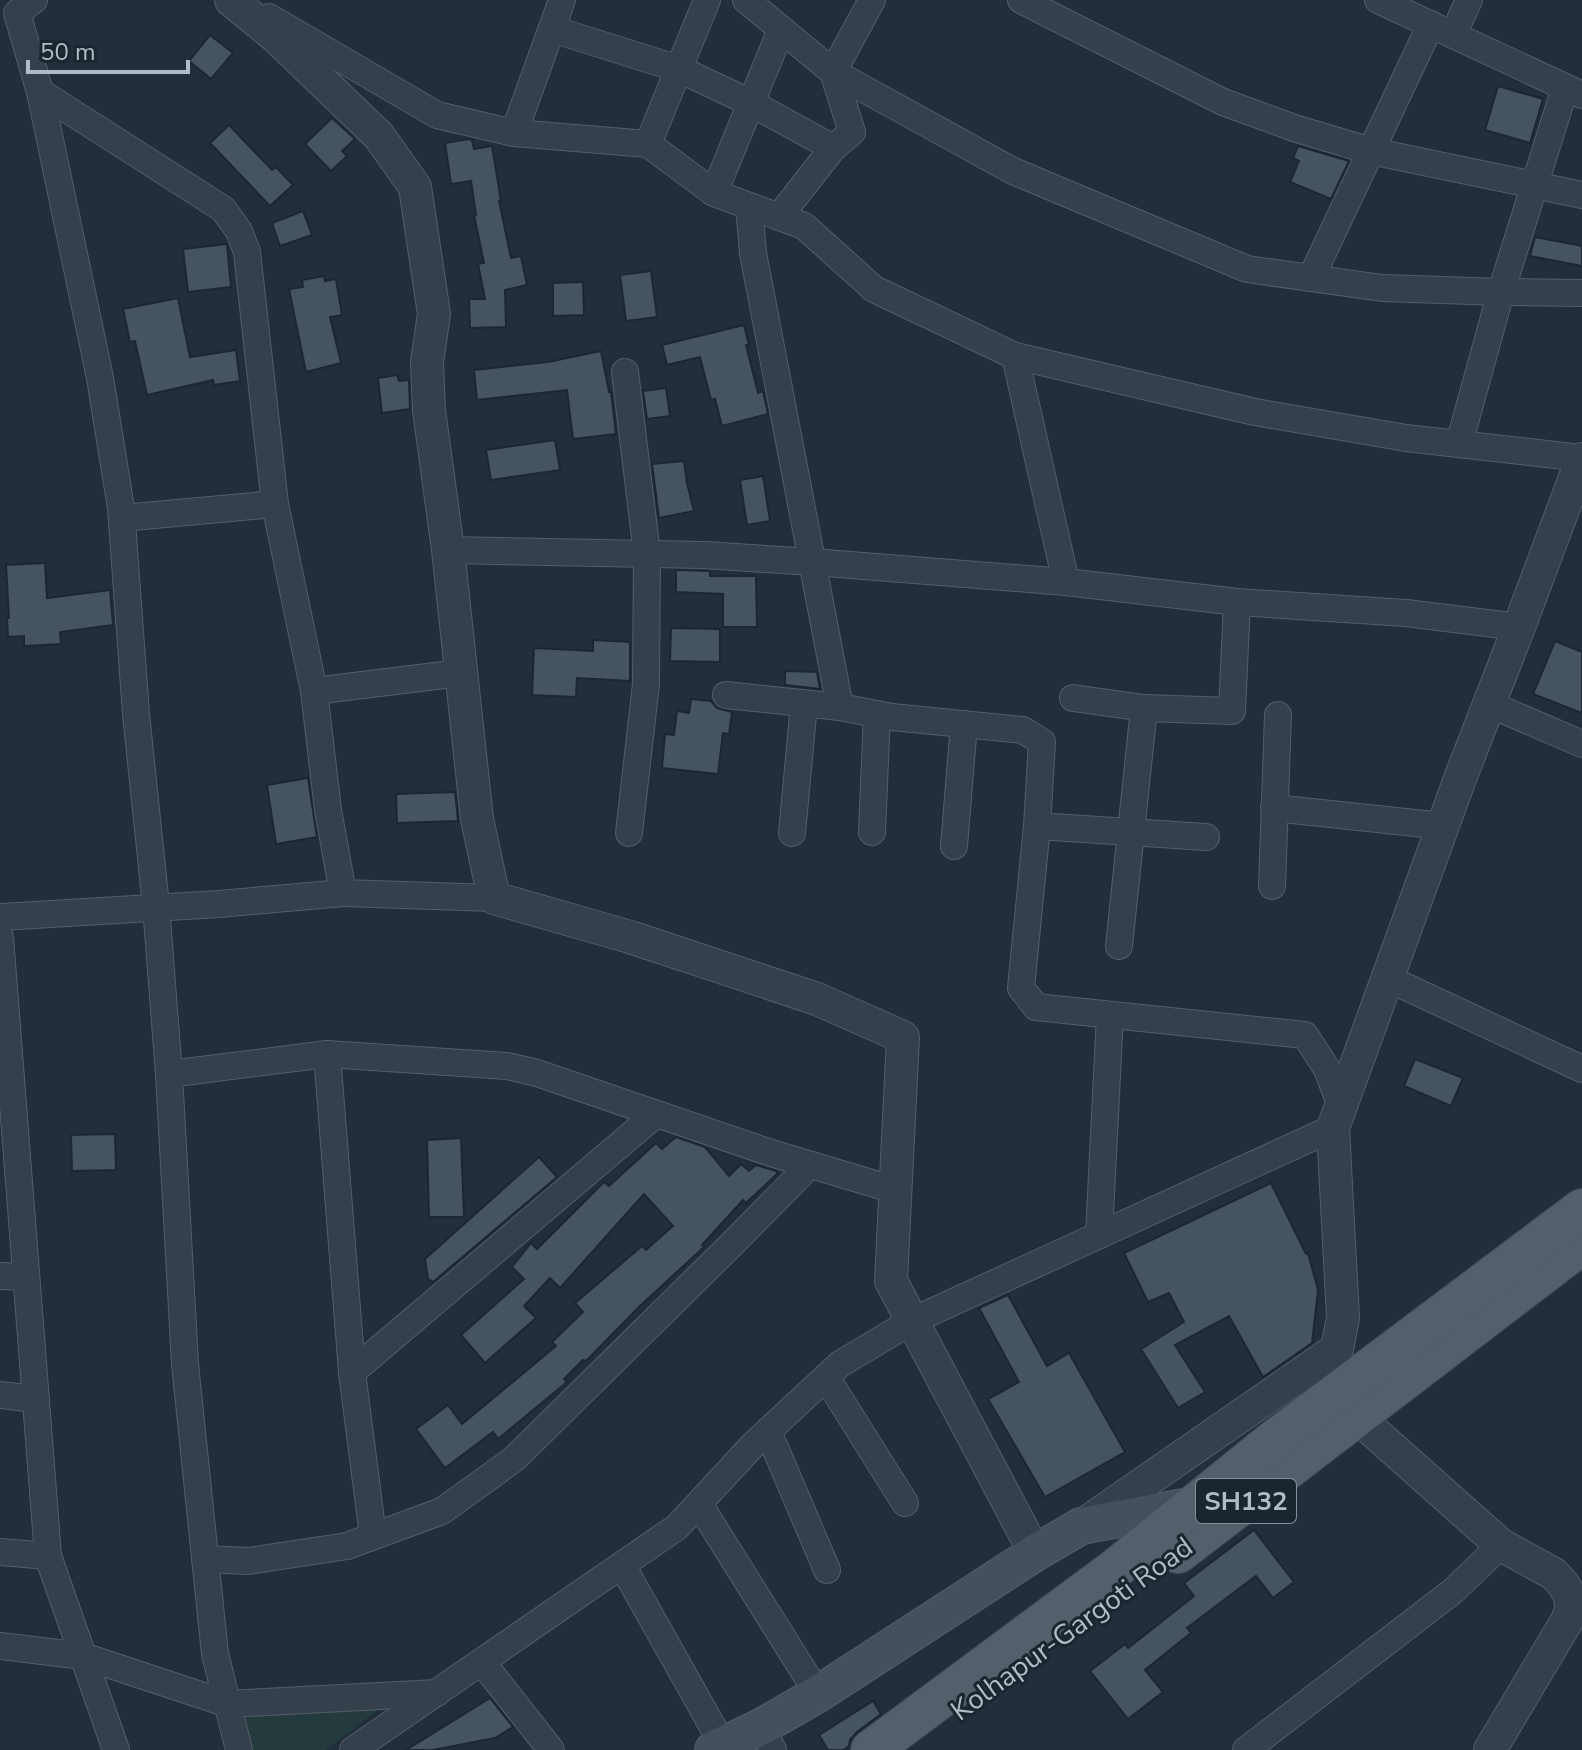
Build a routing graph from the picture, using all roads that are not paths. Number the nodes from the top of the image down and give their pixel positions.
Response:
1 (231, 0) edge
2 (243, 0) edge
3 (562, 0) edge
4 (707, 0) edge
5 (746, 0) edge
6 (872, 0) edge
7 (1021, 0) edge
8 (1378, 0) edge
9 (1469, 0) edge
10 (17, 12) edge
11 (552, 29) junction
12 (781, 30) junction
13 (1442, 30) junction
14 (679, 69) junction
15 (833, 72) junction
16 (1573, 91) edge
17 (40, 92) junction
18 (751, 103) junction
19 (514, 133) junction
20 (648, 144) junction
21 (833, 148) junction
22 (1371, 151) junction
23 (1534, 185) junction
24 (714, 193) junction
25 (1582, 195) edge
26 (749, 206) junction
27 (779, 217) junction
28 (1311, 278) junction
29 (1501, 292) junction
30 (1582, 293) edge
31 (1015, 356) junction
32 (625, 372) dead end
33 (1459, 444) junction
34 (1582, 458) edge
35 (275, 504) junction
36 (122, 518) junction
37 (448, 550) junction
38 (647, 554) junction
39 (813, 562) junction
40 (1066, 582) junction
41 (1237, 602) junction
42 (1519, 627) junction
43 (460, 673) junction
44 (314, 691) junction
45 (726, 695) dead end
46 (1073, 698) dead end
47 (804, 704) junction
48 (1489, 704) junction
49 (840, 707) junction
50 (1144, 708) junction
51 (877, 714) junction
52 (1278, 715) dead end
53 (964, 724) junction
54 (1582, 744) edge
55 (1274, 808) junction
56 (1037, 826) junction
57 (1443, 826) junction
58 (872, 832) dead end
59 (1131, 832) junction
60 (629, 833) dead end
61 (792, 833) dead end
62 (1206, 837) dead end
63 (954, 846) dead end
64 (1272, 886) dead end
65 (343, 893) junction
66 (494, 898) junction
67 (156, 906) junction
68 (0, 917) edge
69 (0, 939) edge
70 (1119, 946) dead end
71 (1387, 978) junction
72 (1110, 1015) junction
73 (3, 1026) edge
74 (327, 1054) junction
75 (5, 1069) edge
76 (1582, 1069) edge
77 (169, 1074) junction
78 (656, 1114) junction
79 (1337, 1117) junction
80 (7, 1124) edge
81 (810, 1165) junction
82 (895, 1190) junction
83 (1582, 1209) edge
84 (1099, 1235) junction
85 (1582, 1244) edge
86 (0, 1276) edge
87 (26, 1277) junction
88 (912, 1321) junction
89 (1337, 1349) junction
90 (352, 1372) junction
91 (826, 1377) junction
92 (0, 1395) edge
93 (36, 1399) junction
94 (1350, 1402) junction
95 (768, 1431) junction
96 (905, 1503) dead end
97 (699, 1504) junction
98 (1195, 1505) junction
99 (1081, 1526) junction
100 (373, 1536) junction
101 (1501, 1545) junction
102 (0, 1552) edge
103 (1035, 1553) junction
104 (48, 1556) junction
105 (205, 1559) junction
106 (622, 1565) junction
107 (827, 1570) dead end
108 (0, 1646) edge
109 (83, 1656) junction
110 (482, 1662) junction
111 (437, 1693) junction
112 (818, 1694) junction
113 (228, 1704) junction
114 (767, 1738) edge
115 (718, 1748) edge
116 (116, 1750) edge
117 (239, 1750) edge
118 (353, 1750) edge
119 (551, 1750) edge
120 (871, 1750) edge
121 (904, 1750) edge
122 (1246, 1750) edge
123 (1490, 1750) edge

1 - 37 street
2 - 19 street
3 - 11 street
4 - 14 street
5 - 12 street
6 - 15 street
7 - 22 street
8 - 13 street
9 - 13 street
10 - 17 street
11 - 14 street
11 - 19 street
12 - 15 street
12 - 18 street
13 - 16 street
13 - 22 street
14 - 18 street
14 - 20 street
15 - 21 street
15 - 28 street
16 - 23 street
17 - 35 street
17 - 36 street
18 - 21 street
18 - 24 street
19 - 20 street
20 - 24 street
21 - 27 street
22 - 23 street
22 - 28 street
23 - 25 street
23 - 29 street
24 - 26 street
26 - 27 street
26 - 39 street
27 - 31 street
28 - 29 street
29 - 30 street
29 - 33 street
31 - 33 street
31 - 40 street
32 - 38 street
33 - 34 street
34 - 42 street
35 - 36 street
35 - 44 street
36 - 67 street
37 - 38 street
37 - 43 street
38 - 39 street
38 - 60 street
39 - 40 street
39 - 49 street
40 - 41 street
41 - 42 street
41 - 50 street
42 - 48 street
43 - 44 street
43 - 66 street
44 - 65 street
45 - 47 street
46 - 50 street
47 - 49 street
47 - 61 street
48 - 54 street
48 - 57 street
49 - 51 street
50 - 59 street
51 - 53 street
51 - 58 street
52 - 55 street
53 - 56 street
53 - 63 street
55 - 57 street
55 - 64 street
56 - 59 street
56 - 72 street
57 - 71 street
59 - 62 street
59 - 70 street
65 - 66 street
65 - 67 street
66 - 82 street
67 - 68 street
67 - 77 street
69 - 73 street
71 - 76 street
71 - 79 street
72 - 79 street
72 - 84 street
73 - 75 street
74 - 77 street
74 - 78 street
74 - 90 street
75 - 80 street
77 - 105 street
78 - 81 street
78 - 90 street
79 - 84 street
79 - 89 street
80 - 87 street
81 - 82 street
81 - 100 street
82 - 88 street
83 - 94 main road
84 - 88 street
85 - 94 main road, Kolhapur-Gargoti Road / SH132
86 - 87 street
87 - 93 street
88 - 91 street
88 - 103 street
89 - 94 street
89 - 99 street
90 - 100 street
91 - 95 street
91 - 96 street
92 - 93 street
93 - 104 street
94 - 98 main road
94 - 101 street
94 - 121 main road, Kolhapur-Gargoti Road / SH132
95 - 97 street
95 - 107 street
97 - 106 street
97 - 112 street
98 - 99 main road
98 - 120 main road
99 - 103 main road
100 - 105 street
101 - 122 street
101 - 123 street
102 - 104 street
103 - 112 main road
104 - 109 street
105 - 113 street
106 - 110 street
106 - 115 street
108 - 109 street
109 - 113 street
109 - 116 street
110 - 111 street
110 - 119 street
111 - 113 street
111 - 118 street
112 - 114 main road
113 - 117 street
114 - 115 main road

